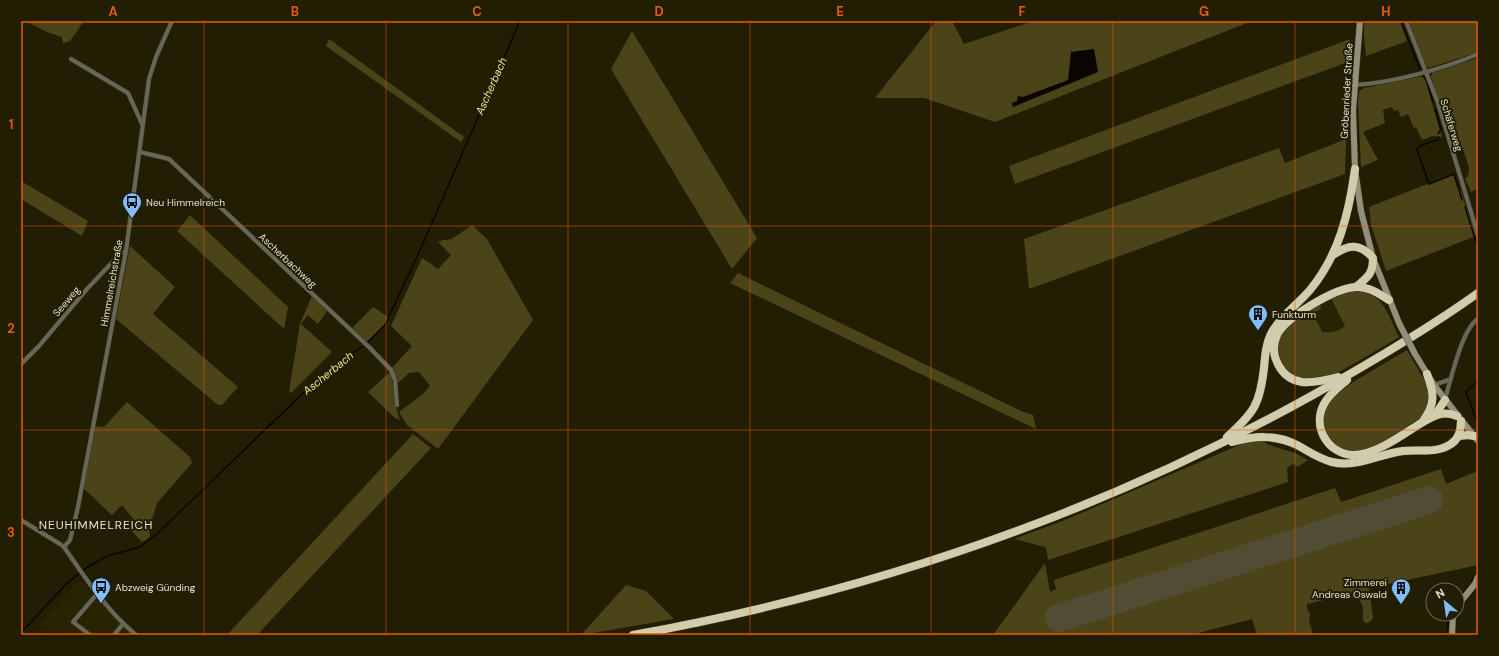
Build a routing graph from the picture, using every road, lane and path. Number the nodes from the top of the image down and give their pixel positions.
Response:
1 (172, 21) edge
2 (1360, 21) edge
3 (1406, 21) edge
4 (1478, 54) edge
5 (72, 59) dead end
6 (1424, 72) junction
7 (1354, 85) junction
8 (142, 124) junction
9 (140, 152) junction
10 (1355, 169) junction
11 (1478, 235) edge
12 (126, 251) junction
13 (1333, 255) junction
14 (1373, 258) junction
15 (1356, 286) junction
16 (1478, 293) edge
17 (1389, 300) junction
18 (1478, 319) edge
19 (21, 364) edge
20 (1358, 370) junction
21 (1427, 374) junction
22 (1451, 379) junction
23 (1434, 385) junction
24 (1445, 400) junction
25 (397, 405) dead end
26 (1435, 415) junction
27 (1460, 418) junction
28 (1422, 423) junction
29 (1459, 436) junction
30 (1476, 438) edge
31 (1217, 445) junction
32 (21, 520) edge
33 (64, 547) junction
34 (1478, 577) edge
35 (97, 594) junction
36 (1465, 596) edge
37 (1453, 622) edge
38 (123, 624) junction
39 (90, 635) edge
40 (114, 635) edge
41 (136, 635) edge
42 (633, 635) edge
43 (1452, 635) edge

1 - 8 street, Himmelreichstraße
2 - 7 street, Gröbenrieder Straße
3 - 6 street, Schäferweg
4 - 6 street
5 - 8 street
6 - 7 street
6 - 11 street, Schäferweg
7 - 10 street, Gröbenrieder Straße
8 - 9 street, Himmelreichstraße
9 - 12 street, Himmelreichstraße
9 - 25 street, Ascherbachweg
10 - 13 highway
10 - 14 street, Gröbenrieder Straße
12 - 19 street, Seeweg
12 - 33 street, Himmelreichstraße
13 - 14 highway
13 - 31 highway
14 - 15 highway
14 - 17 street, Gröbenrieder Straße
15 - 17 highway
15 - 20 highway
16 - 20 highway
17 - 21 street, Gröbenrieder Straße, bridge
18 - 22 street
20 - 28 highway
20 - 31 highway
21 - 23 street, Gröbenrieder Straße
21 - 28 highway
22 - 23 street
22 - 24 street
23 - 24 street, Gröbenrieder Straße
24 - 26 highway
24 - 27 street, Gröbenrieder Straße
26 - 27 highway
26 - 28 highway
27 - 29 highway
27 - 30 street, Gröbenrieder Straße
29 - 30 highway
29 - 31 highway
31 - 42 highway
32 - 33 street
33 - 35 street
34 - 36 street
35 - 38 street
35 - 39 street
37 - 43 street
38 - 40 street
38 - 41 street

